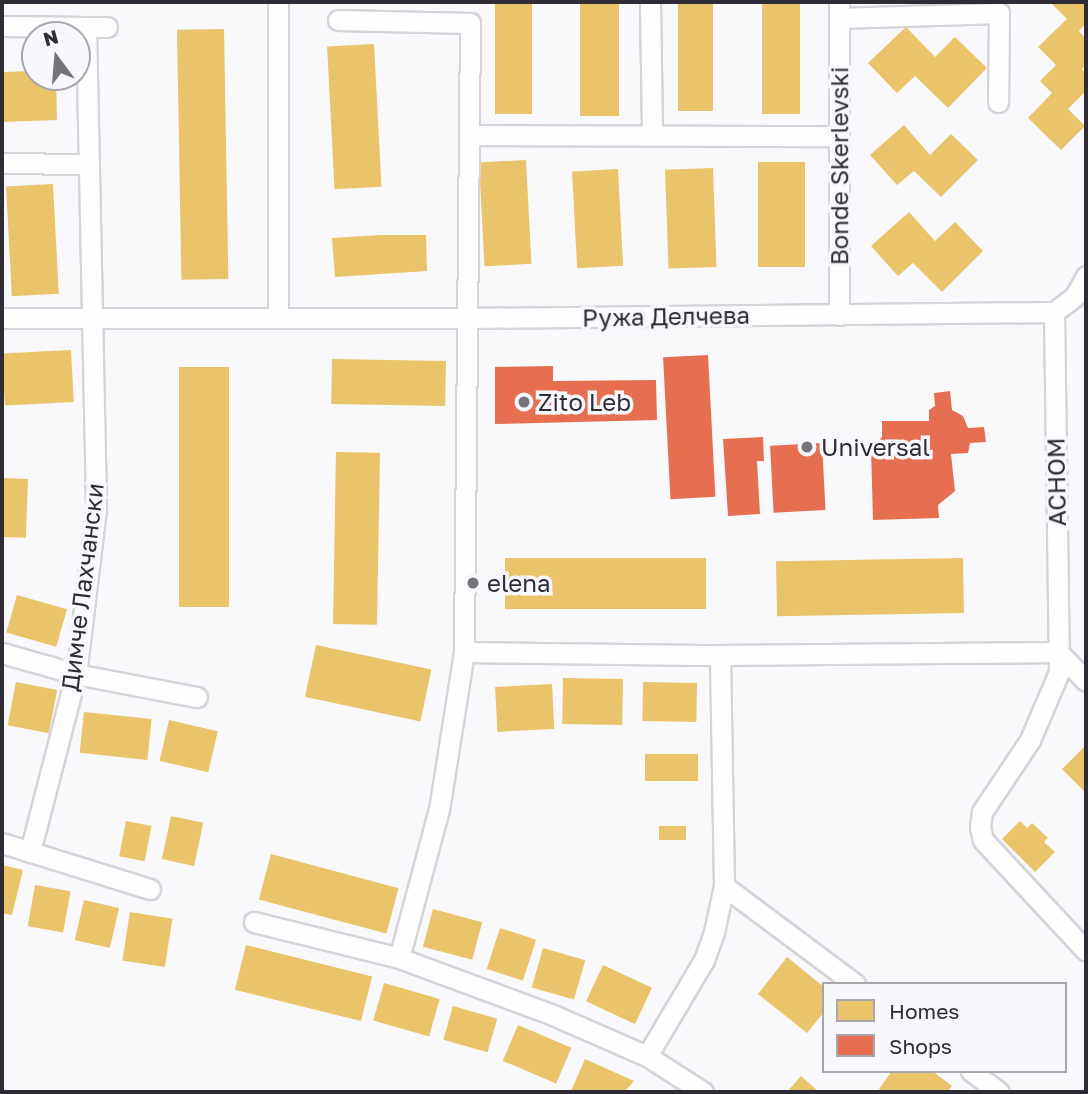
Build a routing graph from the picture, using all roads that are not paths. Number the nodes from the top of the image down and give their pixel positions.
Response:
1 (278, 2) edge
2 (650, 2) edge
3 (999, 7) edge
4 (839, 10) edge
5 (338, 20) dead end
6 (2, 26) edge
7 (21, 26) edge
8 (91, 27) edge
9 (107, 27) dead end
10 (87, 91) edge
11 (998, 102) dead end
12 (470, 135) junction
13 (652, 135) junction
14 (839, 136) junction
15 (2, 163) edge
16 (89, 164) junction
17 (1086, 276) edge
18 (1054, 312) junction
19 (839, 315) junction
20 (278, 317) junction
21 (2, 318) edge
22 (93, 318) junction
23 (468, 318) junction
24 (464, 652) junction
25 (1058, 652) junction
26 (2, 653) edge
27 (720, 655) junction
28 (76, 674) junction
29 (1086, 681) edge
30 (197, 697) dead end
31 (2, 843) edge
32 (30, 852) junction
33 (724, 886) junction
34 (150, 889) dead end
35 (254, 922) dead end
36 (1086, 951) edge
37 (399, 958) junction
38 (852, 982) edge
39 (647, 1056) junction
40 (974, 1073) edge
41 (703, 1092) edge
42 (999, 1092) edge

1 - 20 street
2 - 13 street
3 - 4 street, Bonde Skerlevski
3 - 11 street, Bonde Skerlevski
4 - 14 street, Bonde Skerlevski
5 - 12 street
6 - 7 street
8 - 9 street
10 - 16 street, Димче Лахчански
12 - 13 street
12 - 23 street
13 - 14 street
14 - 19 street, Bonde Skerlevski
15 - 16 street
16 - 22 street, Димче Лахчански
17 - 18 street
18 - 19 street, Ружа Делчева
18 - 25 street, АСНОМ
19 - 23 street, Ружа Делчева
20 - 22 street
20 - 23 street, Ружа Делчева
21 - 22 street
22 - 28 street, Димче Лахчански
23 - 24 street
24 - 27 street
24 - 37 street
25 - 27 street
25 - 29 street
25 - 36 street, АСНОМ
26 - 28 street
27 - 33 street
28 - 30 street
28 - 32 street, Димче Лахчански
31 - 32 street
32 - 34 street
33 - 38 street
33 - 39 street
35 - 37 street
37 - 39 street
39 - 41 street
40 - 42 street

